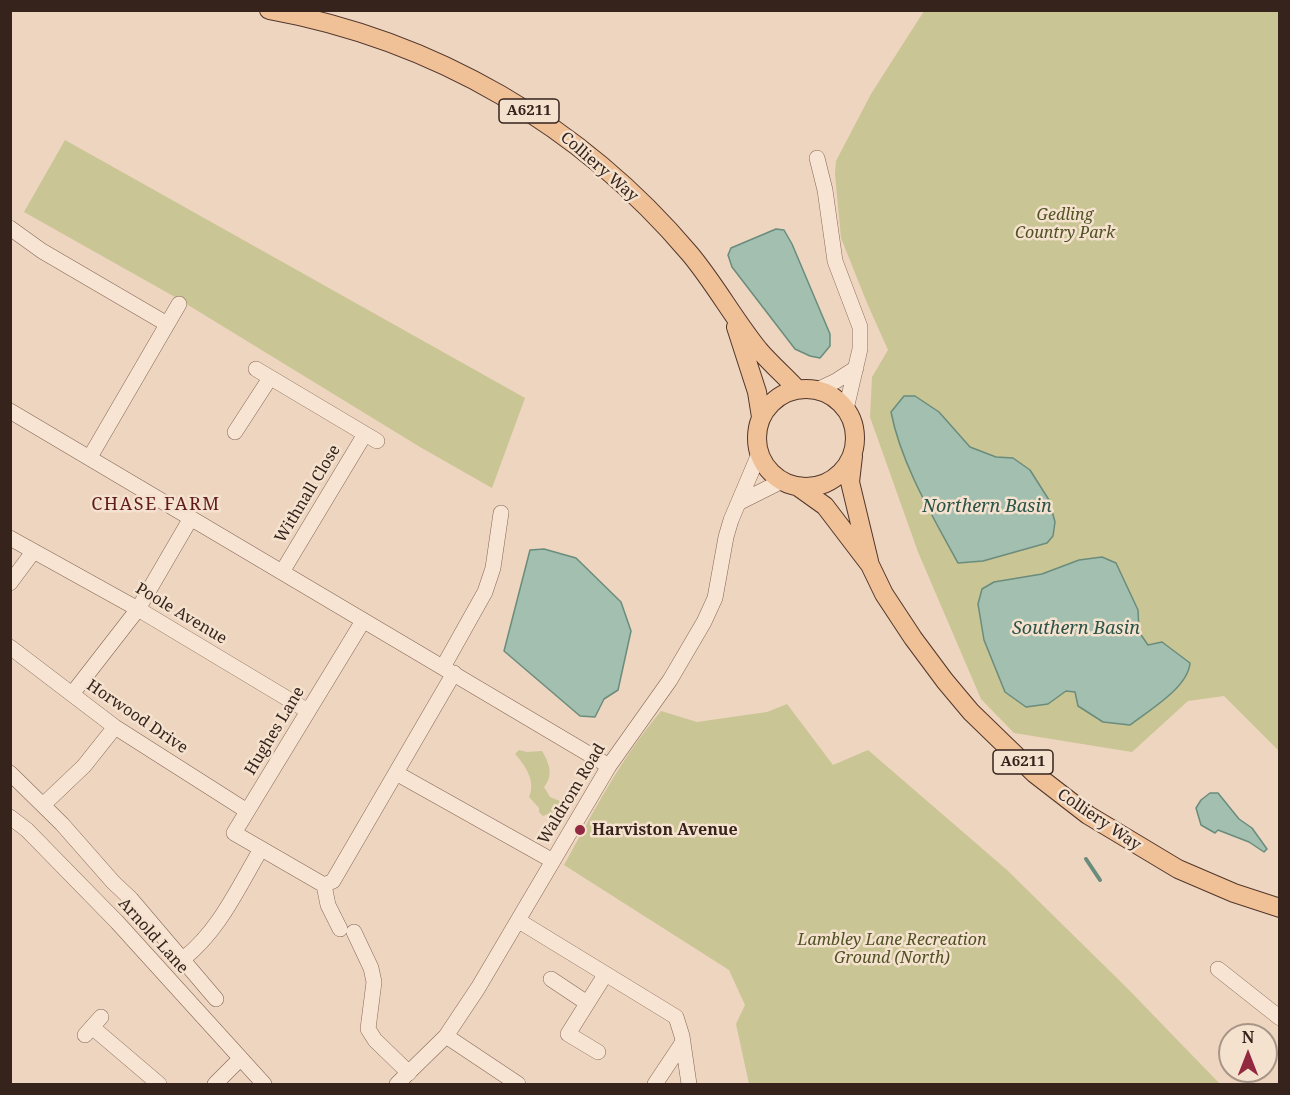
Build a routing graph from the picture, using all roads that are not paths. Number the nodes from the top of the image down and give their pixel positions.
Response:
1 (269, 10) edge
2 (817, 158) dead end
3 (10, 228) edge
4 (179, 304) dead end
5 (729, 306) junction
6 (167, 324) junction
7 (856, 368) junction
8 (256, 369) dead end
9 (270, 378) junction
10 (797, 389) junction
11 (817, 390) junction
12 (846, 410) junction
13 (10, 411) edge
14 (761, 417) junction
15 (235, 432) dead end
16 (854, 449) junction
17 (759, 454) junction
18 (90, 458) junction
19 (789, 483) junction
20 (740, 502) junction
21 (501, 513) dead end
22 (191, 518) junction
23 (10, 538) edge
24 (33, 552) junction
25 (870, 565) junction
26 (282, 572) junction
27 (10, 583) edge
28 (138, 609) junction
29 (363, 621) junction
30 (10, 646) edge
31 (449, 670) junction
32 (72, 694) junction
33 (308, 711) junction
34 (115, 727) junction
35 (609, 766) junction
36 (396, 772) junction
37 (10, 773) edge
38 (43, 805) junction
39 (248, 811) junction
40 (10, 817) edge
41 (261, 849) junction
42 (553, 861) junction
43 (324, 885) junction
44 (1280, 908) edge
45 (519, 921) junction
46 (183, 959) junction
47 (1218, 969) dead end
48 (605, 975) junction
49 (551, 979) dead end
50 (216, 999) dead end
51 (587, 1003) junction
52 (1280, 1018) edge
53 (93, 1026) dead end
54 (446, 1036) junction
55 (683, 1042) junction
56 (598, 1052) dead end
57 (240, 1059) junction
58 (409, 1073) junction
59 (159, 1084) edge
60 (215, 1084) edge
61 (264, 1084) edge
62 (397, 1084) edge
63 (518, 1084) edge
64 (655, 1084) edge
65 (689, 1084) edge

1 - 5 main road, Colliery Way / A6211
2 - 7 street
3 - 6 street
4 - 6 street
5 - 10 main road, Colliery Way / A6211
5 - 14 main road, Colliery Way / A6211
6 - 18 street
7 - 11 street
7 - 12 street
8 - 9 street
9 - 15 street
9 - 26 street, Withnall Close
10 - 11 main road
10 - 14 main road
11 - 12 main road
12 - 16 main road
13 - 18 street
14 - 17 main road
16 - 19 main road
16 - 25 main road, Colliery Way / A6211
17 - 19 main road
17 - 20 street, Waldrom Road
18 - 22 street
19 - 20 street
19 - 25 main road, Colliery Way / A6211
20 - 35 street, Waldrom Road
21 - 31 street
22 - 26 street
22 - 28 street
23 - 24 street, Poole Avenue
24 - 27 street
24 - 28 street, Poole Avenue
25 - 44 main road, Colliery Way / A6211
26 - 29 street
28 - 32 street
28 - 33 street, Poole Avenue
29 - 31 street
29 - 33 street, Hughes Lane
30 - 32 street, Horwood Drive
31 - 35 street
31 - 36 street
32 - 34 street, Horwood Drive
33 - 39 street, Hughes Lane
34 - 38 street
34 - 39 street, Horwood Drive
35 - 42 street, Waldrom Road
36 - 42 street
36 - 43 street
37 - 38 street
38 - 46 street
39 - 41 street, Hughes Lane
40 - 57 street, Arnold Lane
41 - 43 street
41 - 46 street
42 - 45 street, Waldrom Road
43 - 58 street
45 - 48 street
45 - 54 street, Waldrom Road
46 - 50 street
47 - 52 street
48 - 51 street
48 - 55 street
49 - 51 street
51 - 56 street
53 - 59 street
54 - 58 street, Waldrom Road
54 - 63 street
55 - 64 street
55 - 65 street
57 - 60 street
57 - 61 street, Arnold Lane
58 - 62 street, Waldrom Road

